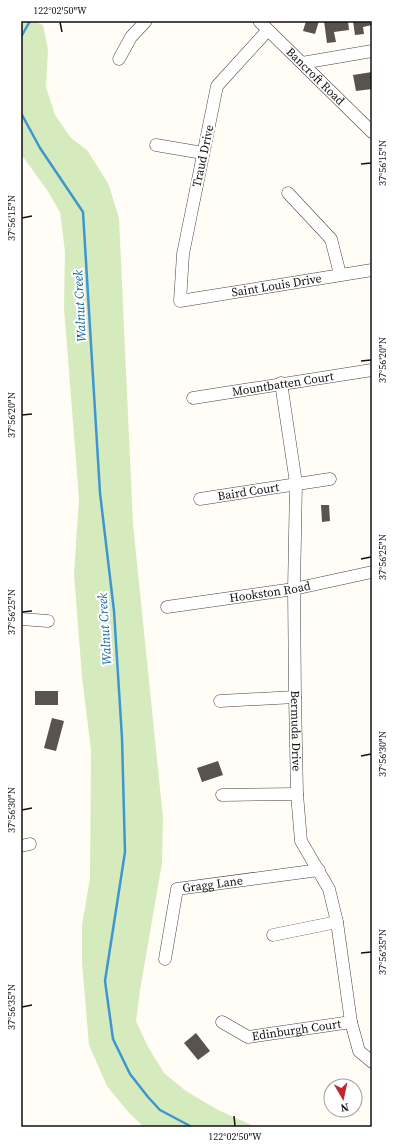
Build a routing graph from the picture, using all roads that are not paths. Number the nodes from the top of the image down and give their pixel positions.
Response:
1 (146, 21) edge
2 (259, 21) edge
3 (268, 30) junction
4 (372, 51) edge
5 (119, 59) dead end
6 (302, 63) junction
7 (372, 132) edge
8 (156, 145) dead end
9 (203, 153) junction
10 (288, 193) dead end
11 (372, 270) edge
12 (340, 274) junction
13 (180, 300) joint
14 (372, 370) edge
15 (281, 383) junction
16 (193, 398) dead end
17 (330, 479) dead end
18 (296, 483) junction
19 (200, 499) dead end
20 (372, 572) edge
21 (294, 589) junction
22 (168, 607) dead end
23 (21, 619) edge
24 (48, 621) dead end
25 (295, 697) junction
26 (220, 701) dead end
27 (297, 794) junction
28 (222, 795) dead end
29 (319, 870) junction
30 (337, 922) junction
31 (273, 935) dead end
32 (165, 959) dead end
33 (222, 1022) dead end
34 (351, 1022) junction
35 (372, 1062) edge

1 - 5 street
2 - 3 street, Bancroft Road
3 - 6 street, Bancroft Road
3 - 9 street, Traud Drive
4 - 6 street
6 - 7 street, Bancroft Road
8 - 9 street
9 - 13 street, Traud Drive
10 - 12 street
11 - 12 street, Saint Louis Drive
12 - 13 street, Saint Louis Drive
14 - 15 street, Mountbatten Court
15 - 16 street, Mountbatten Court
15 - 18 street, Bermuda Drive
17 - 18 street, Baird Court
18 - 19 street, Baird Court
18 - 21 street, Bermuda Drive
20 - 21 street, Hookston Road
21 - 22 street, Hookston Road
21 - 25 street, Bermuda Drive
23 - 24 street
25 - 26 street
25 - 27 street, Bermuda Drive
27 - 28 street
27 - 29 street, Bermuda Drive
29 - 30 street, Bermuda Drive
29 - 32 street, Gragg Lane
30 - 31 street
30 - 34 street, Bermuda Drive
33 - 34 street, Edinburgh Court
34 - 35 street, Bermuda Drive

